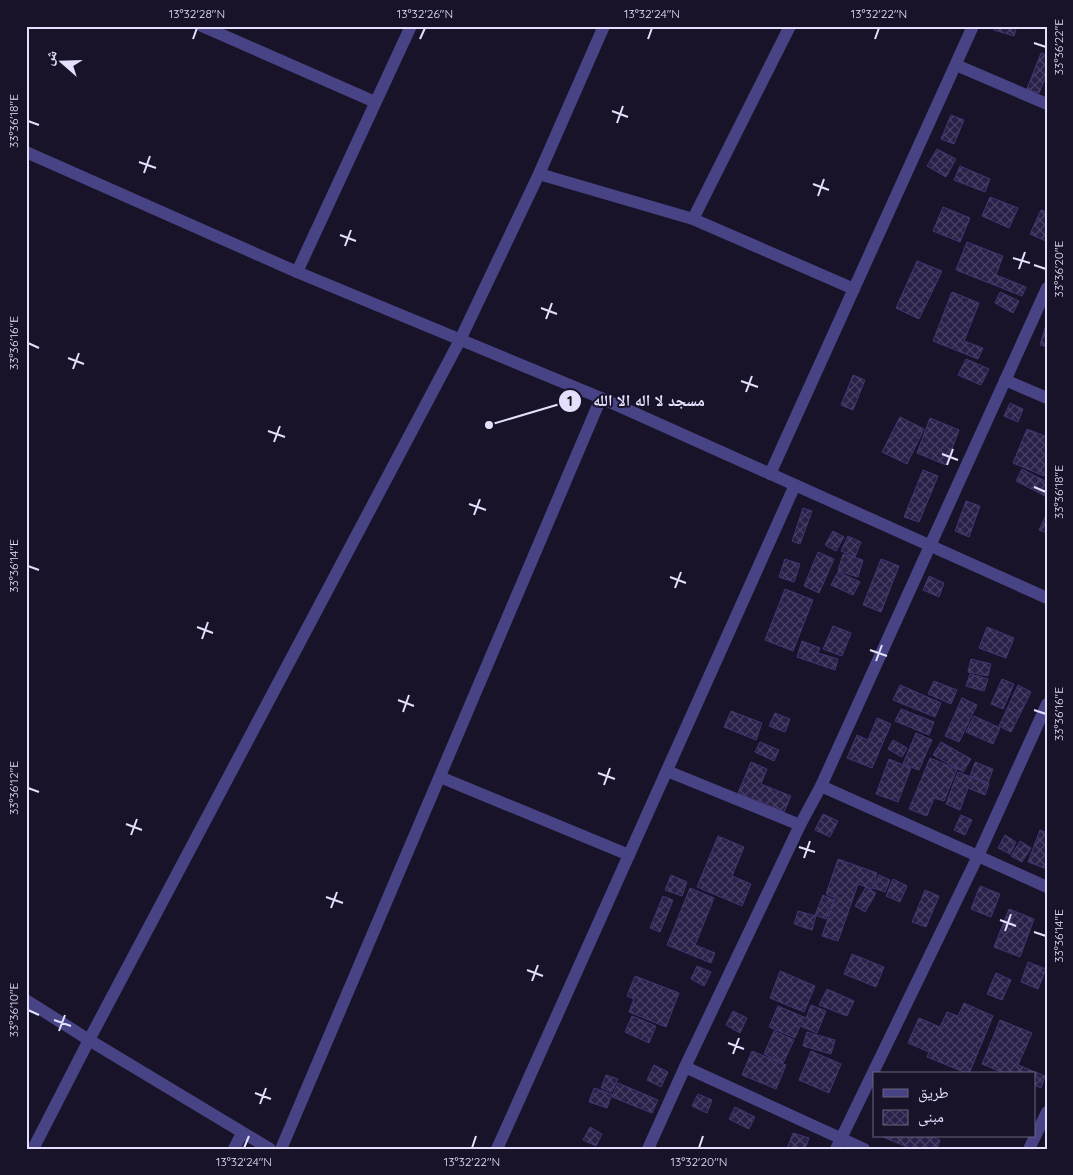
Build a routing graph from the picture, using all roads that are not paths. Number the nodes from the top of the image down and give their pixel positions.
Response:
1 (411, 26) edge
2 (604, 26) edge
3 (790, 26) edge
4 (974, 26) edge
5 (207, 27) edge
6 (956, 65) junction
7 (375, 102) junction
8 (1047, 104) edge
9 (26, 152) edge
10 (539, 174) junction
11 (693, 219) junction
12 (297, 272) junction
13 (1047, 288) edge
14 (854, 289) junction
15 (460, 340) junction
16 (1006, 380) junction
17 (601, 398) junction
18 (1047, 398) edge
19 (770, 474) junction
20 (795, 485) junction
21 (929, 545) junction
22 (1047, 598) edge
23 (1047, 704) edge
24 (667, 771) junction
25 (440, 777) junction
26 (821, 786) junction
27 (800, 825) junction
28 (629, 855) junction
29 (978, 856) junction
30 (1047, 887) edge
31 (26, 1000) edge
32 (89, 1040) junction
33 (685, 1068) junction
34 (874, 1072) edge
35 (873, 1074) edge
36 (1047, 1112) edge
37 (242, 1133) junction
38 (1036, 1135) edge
39 (839, 1144) edge
40 (33, 1149) edge
41 (234, 1149) edge
42 (270, 1149) edge
43 (281, 1149) edge
44 (497, 1149) edge
45 (648, 1149) edge
46 (864, 1149) edge

1 - 7 street
2 - 10 street
3 - 11 street
4 - 6 street
5 - 7 street
6 - 8 street
6 - 14 street
7 - 12 street
9 - 12 street
10 - 11 street
10 - 15 street
11 - 14 street
12 - 15 street
13 - 16 street
14 - 19 street
15 - 17 street
15 - 32 street
16 - 18 street
16 - 21 street
17 - 19 street
17 - 25 street
19 - 20 street
20 - 21 street
20 - 24 street
21 - 22 street
21 - 26 street
23 - 29 street
24 - 27 street
24 - 28 street
25 - 28 street
25 - 43 street
26 - 27 street
26 - 29 street
27 - 33 street
28 - 44 street
29 - 30 street
29 - 34 street
31 - 32 street
32 - 37 street
32 - 40 street
33 - 39 street
33 - 45 street
35 - 39 street
36 - 38 street
37 - 41 street
37 - 42 street
39 - 46 street

